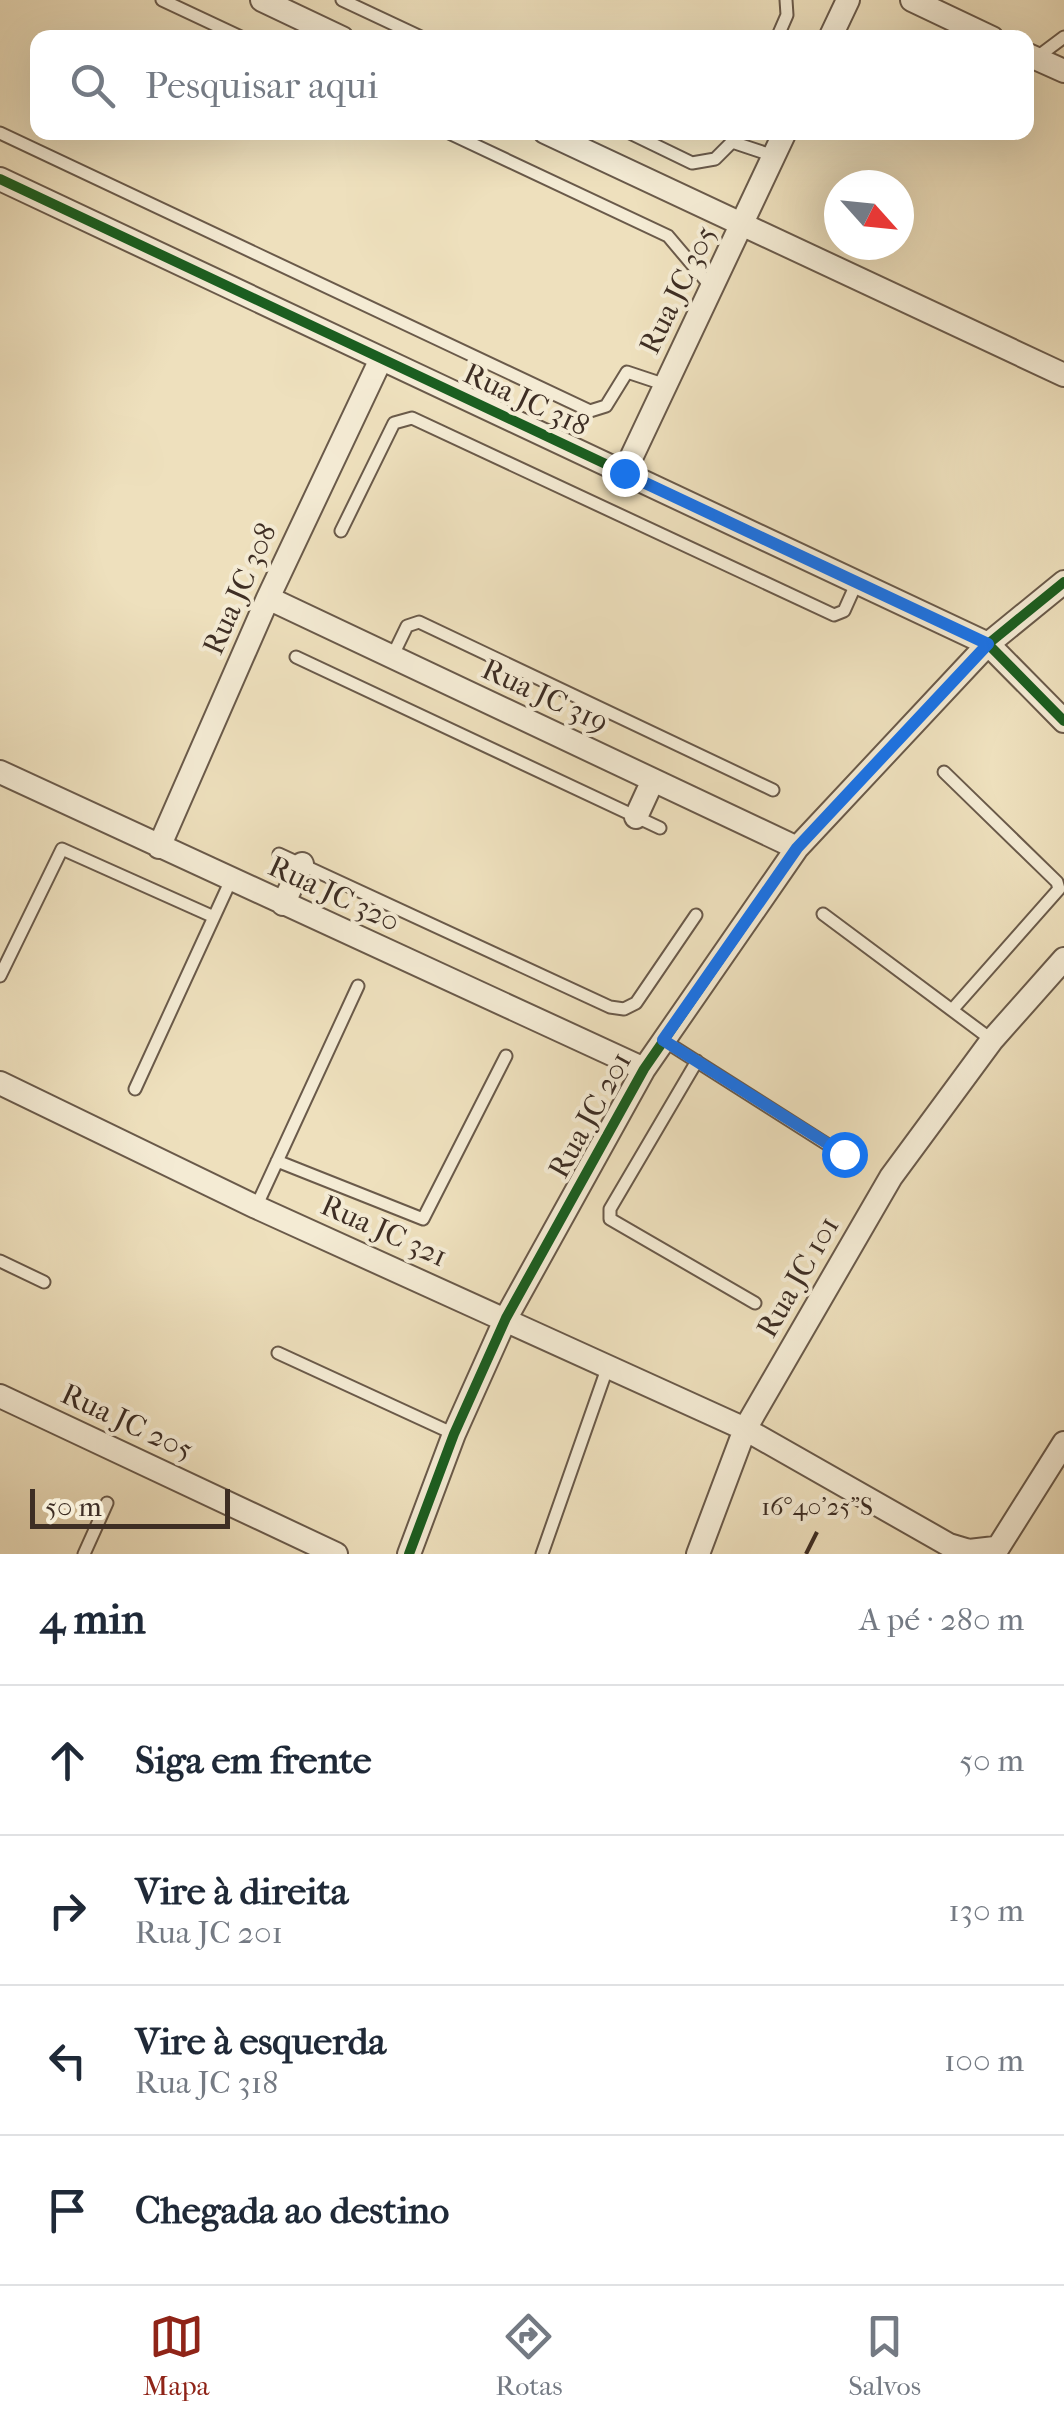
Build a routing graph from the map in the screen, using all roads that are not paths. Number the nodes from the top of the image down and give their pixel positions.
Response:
1 (162, 0) edge
2 (262, 0) edge
3 (342, 0) edge
4 (786, 0) edge
5 (848, 0) edge
6 (913, 0) edge
7 (225, 30) edge
8 (325, 30) edge
9 (406, 30) edge
10 (780, 30) edge
11 (834, 30) edge
12 (975, 30) edge
13 (1064, 37) edge
14 (1034, 54) edge
15 (1034, 57) edge
16 (1064, 71) edge
17 (0, 133) edge
18 (464, 140) edge
19 (563, 140) edge
20 (645, 140) edge
21 (782, 140) edge
22 (774, 156) junction
23 (0, 179) edge
24 (742, 224) junction
25 (712, 288) junction
26 (382, 359) junction
27 (1064, 374) edge
28 (666, 385) junction
29 (624, 473) junction
30 (341, 531) dead end
31 (856, 582) junction
32 (1064, 582) edge
33 (268, 598) junction
34 (988, 644) junction
35 (296, 657) dead end
36 (392, 657) junction
37 (1064, 721) edge
38 (0, 772) edge
39 (944, 772) dead end
40 (653, 780) junction
41 (773, 790) dead end
42 (636, 817) junction
43 (660, 828) dead end
44 (159, 847) junction
45 (797, 848) junction
46 (279, 854) dead end
47 (302, 864) junction
48 (231, 880) junction
49 (283, 904) junction
50 (823, 914) dead end
51 (696, 915) dead end
52 (214, 917) junction
53 (1064, 959) edge
54 (0, 976) edge
55 (358, 986) dead end
56 (952, 1010) junction
57 (663, 1040) junction
58 (992, 1040) junction
59 (506, 1056) dead end
60 (697, 1061) junction
61 (644, 1069) junction
62 (0, 1084) edge
63 (134, 1089) dead end
64 (844, 1154) dead end
65 (277, 1162) junction
66 (256, 1207) junction
67 (0, 1261) edge
68 (44, 1282) dead end
69 (755, 1304) dead end
70 (506, 1318) junction
71 (278, 1353) dead end
72 (608, 1366) junction
73 (0, 1396) edge
74 (745, 1429) junction
75 (454, 1434) junction
76 (1064, 1443) edge
77 (107, 1502) dead end
78 (994, 1551) edge
79 (84, 1554) edge
80 (336, 1554) edge
81 (409, 1554) edge
82 (542, 1554) edge
83 (698, 1554) edge

1 - 7 lane
2 - 8 street
3 - 9 lane
4 - 10 lane
5 - 11 street
6 - 12 street
13 - 14 lane
15 - 16 street
17 - 28 lane
18 - 25 lane
19 - 24 street
20 - 22 lane
21 - 22 street, Rua JC 305
22 - 24 street, Rua JC 305
23 - 26 street, Rua JC 318
24 - 25 street, Rua JC 305
24 - 27 street
25 - 28 street, Rua JC 305
26 - 29 street, Rua JC 318
26 - 33 street, Rua JC 308
28 - 29 street, Rua JC 305
29 - 31 street, Rua JC 318
30 - 31 lane
31 - 34 street, Rua JC 318
32 - 34 street, Rua JC 201
33 - 36 street, Rua JC 319
33 - 44 street, Rua JC 308
34 - 37 street, Rua JC 318
34 - 45 street, Rua JC 201
35 - 42 lane
36 - 40 street, Rua JC 319
36 - 41 lane
38 - 44 street, Rua JC 320
39 - 56 lane
40 - 42 street
40 - 45 street, Rua JC 319
42 - 43 lane
44 - 48 street, Rua JC 320
45 - 57 street, Rua JC 201
46 - 47 lane
47 - 49 street
47 - 51 lane
48 - 49 street, Rua JC 320
48 - 52 lane
49 - 61 street, Rua JC 320
50 - 56 lane
52 - 54 lane
52 - 63 lane
53 - 58 street, Rua JC 101
55 - 65 lane
56 - 58 lane
57 - 60 lane
57 - 61 street, Rua JC 201
58 - 74 street, Rua JC 101
59 - 65 lane
60 - 64 lane
60 - 69 lane
61 - 70 street, Rua JC 201
62 - 66 street, Rua JC 321
65 - 66 lane
66 - 70 street, Rua JC 321
67 - 68 lane
70 - 72 street, Rua JC 321
70 - 75 street, Rua JC 201
71 - 75 lane
72 - 74 street, Rua JC 321
72 - 82 lane
73 - 80 street, Rua JC 205
74 - 78 street, Rua JC 321
74 - 83 street, Rua JC 101
75 - 81 street, Rua JC 201
76 - 78 street
77 - 79 lane

